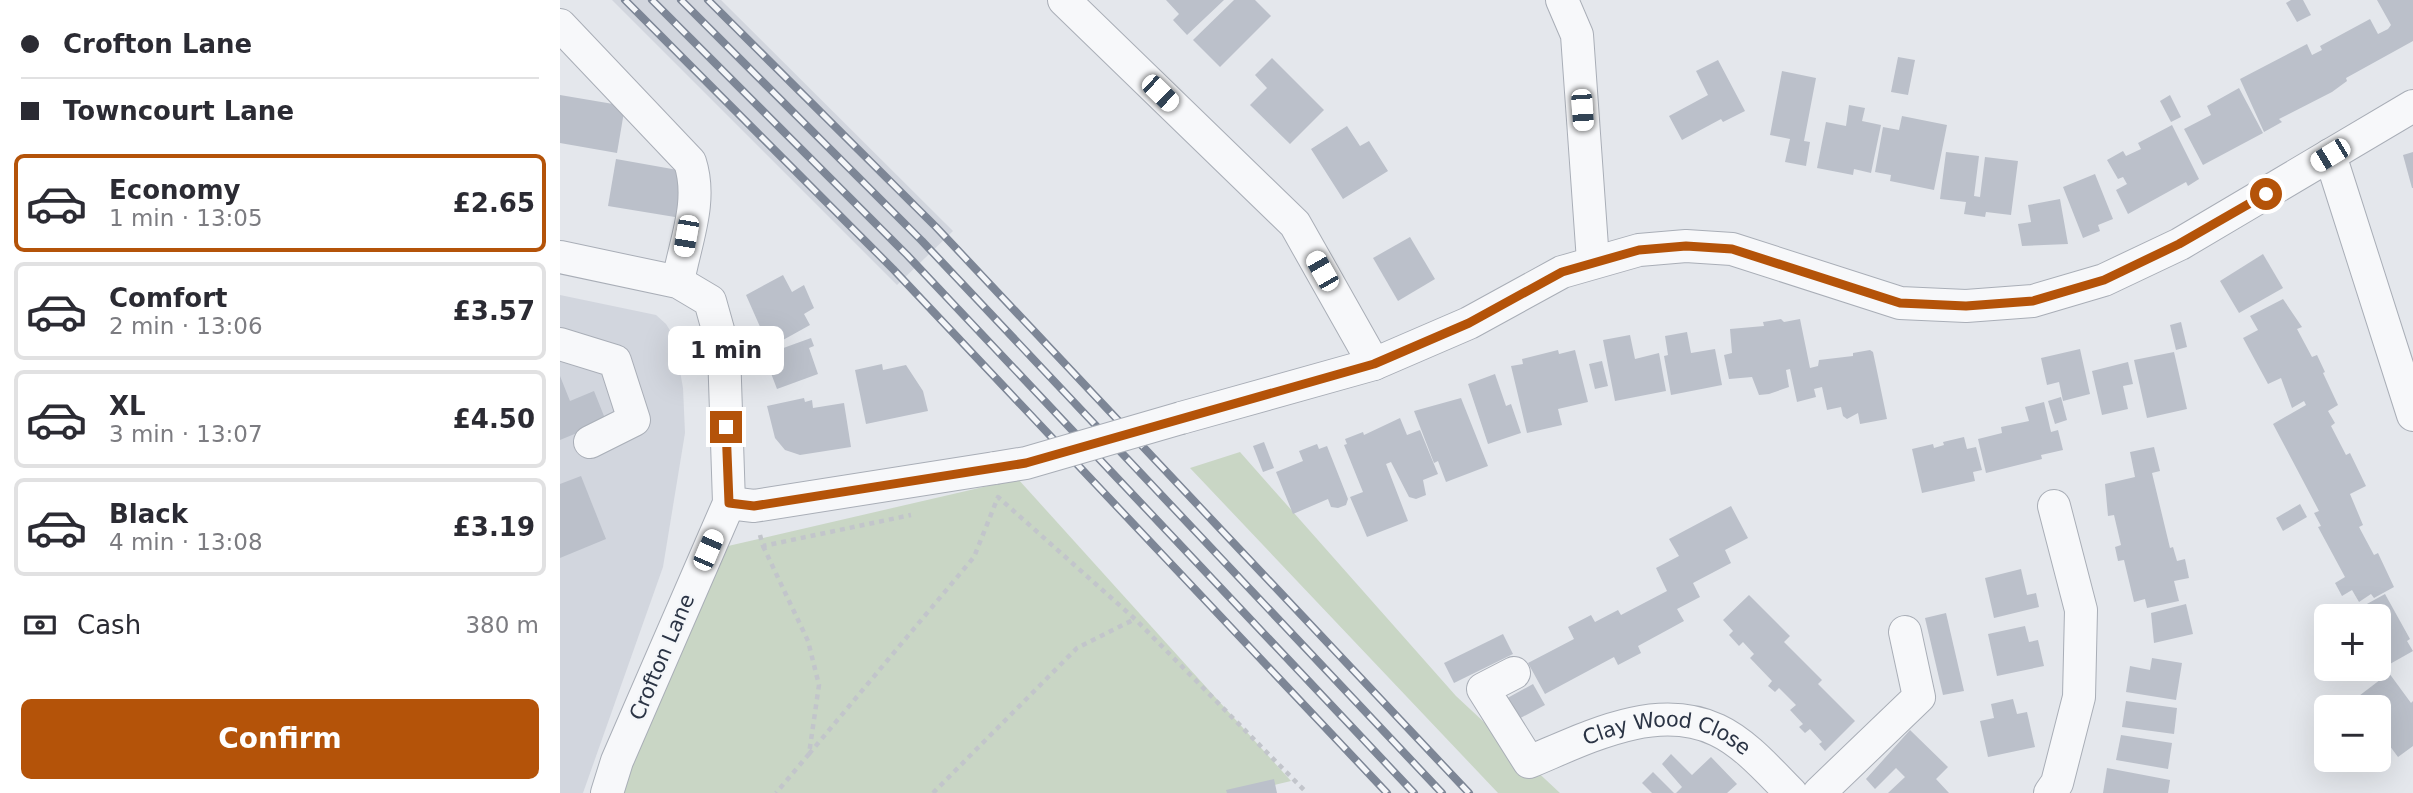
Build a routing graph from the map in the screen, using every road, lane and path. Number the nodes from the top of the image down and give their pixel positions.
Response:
1 (1063, 0) edge
2 (1562, 0) edge
3 (560, 25) edge
4 (2413, 106) edge
5 (2330, 155) junction
6 (560, 257) edge
7 (1593, 261) junction
8 (678, 282) junction
9 (560, 344) edge
10 (1374, 364) junction
11 (2413, 415) edge
12 (590, 442) dead end
13 (729, 503) junction
14 (2054, 506) dead end
15 (763, 546) dead end
16 (1135, 619) junction
17 (1905, 632) dead end
18 (1514, 673) dead end
19 (809, 754) junction
20 (607, 793) edge
21 (776, 793) edge
22 (933, 793) edge
23 (1307, 793) edge
24 (1791, 793) edge
25 (1819, 793) edge
26 (2050, 793) edge

1 - 10 street
2 - 7 street
3 - 8 street
4 - 5 street
5 - 7 street
5 - 11 street
6 - 8 street
7 - 10 street
8 - 13 street
9 - 12 street
10 - 13 street, bridge
13 - 20 street, Crofton Lane
14 - 26 street
15 - 19 path
16 - 19 path
16 - 22 path
16 - 23 path
17 - 25 street
18 - 24 street, Clay Wood Close
19 - 21 path

